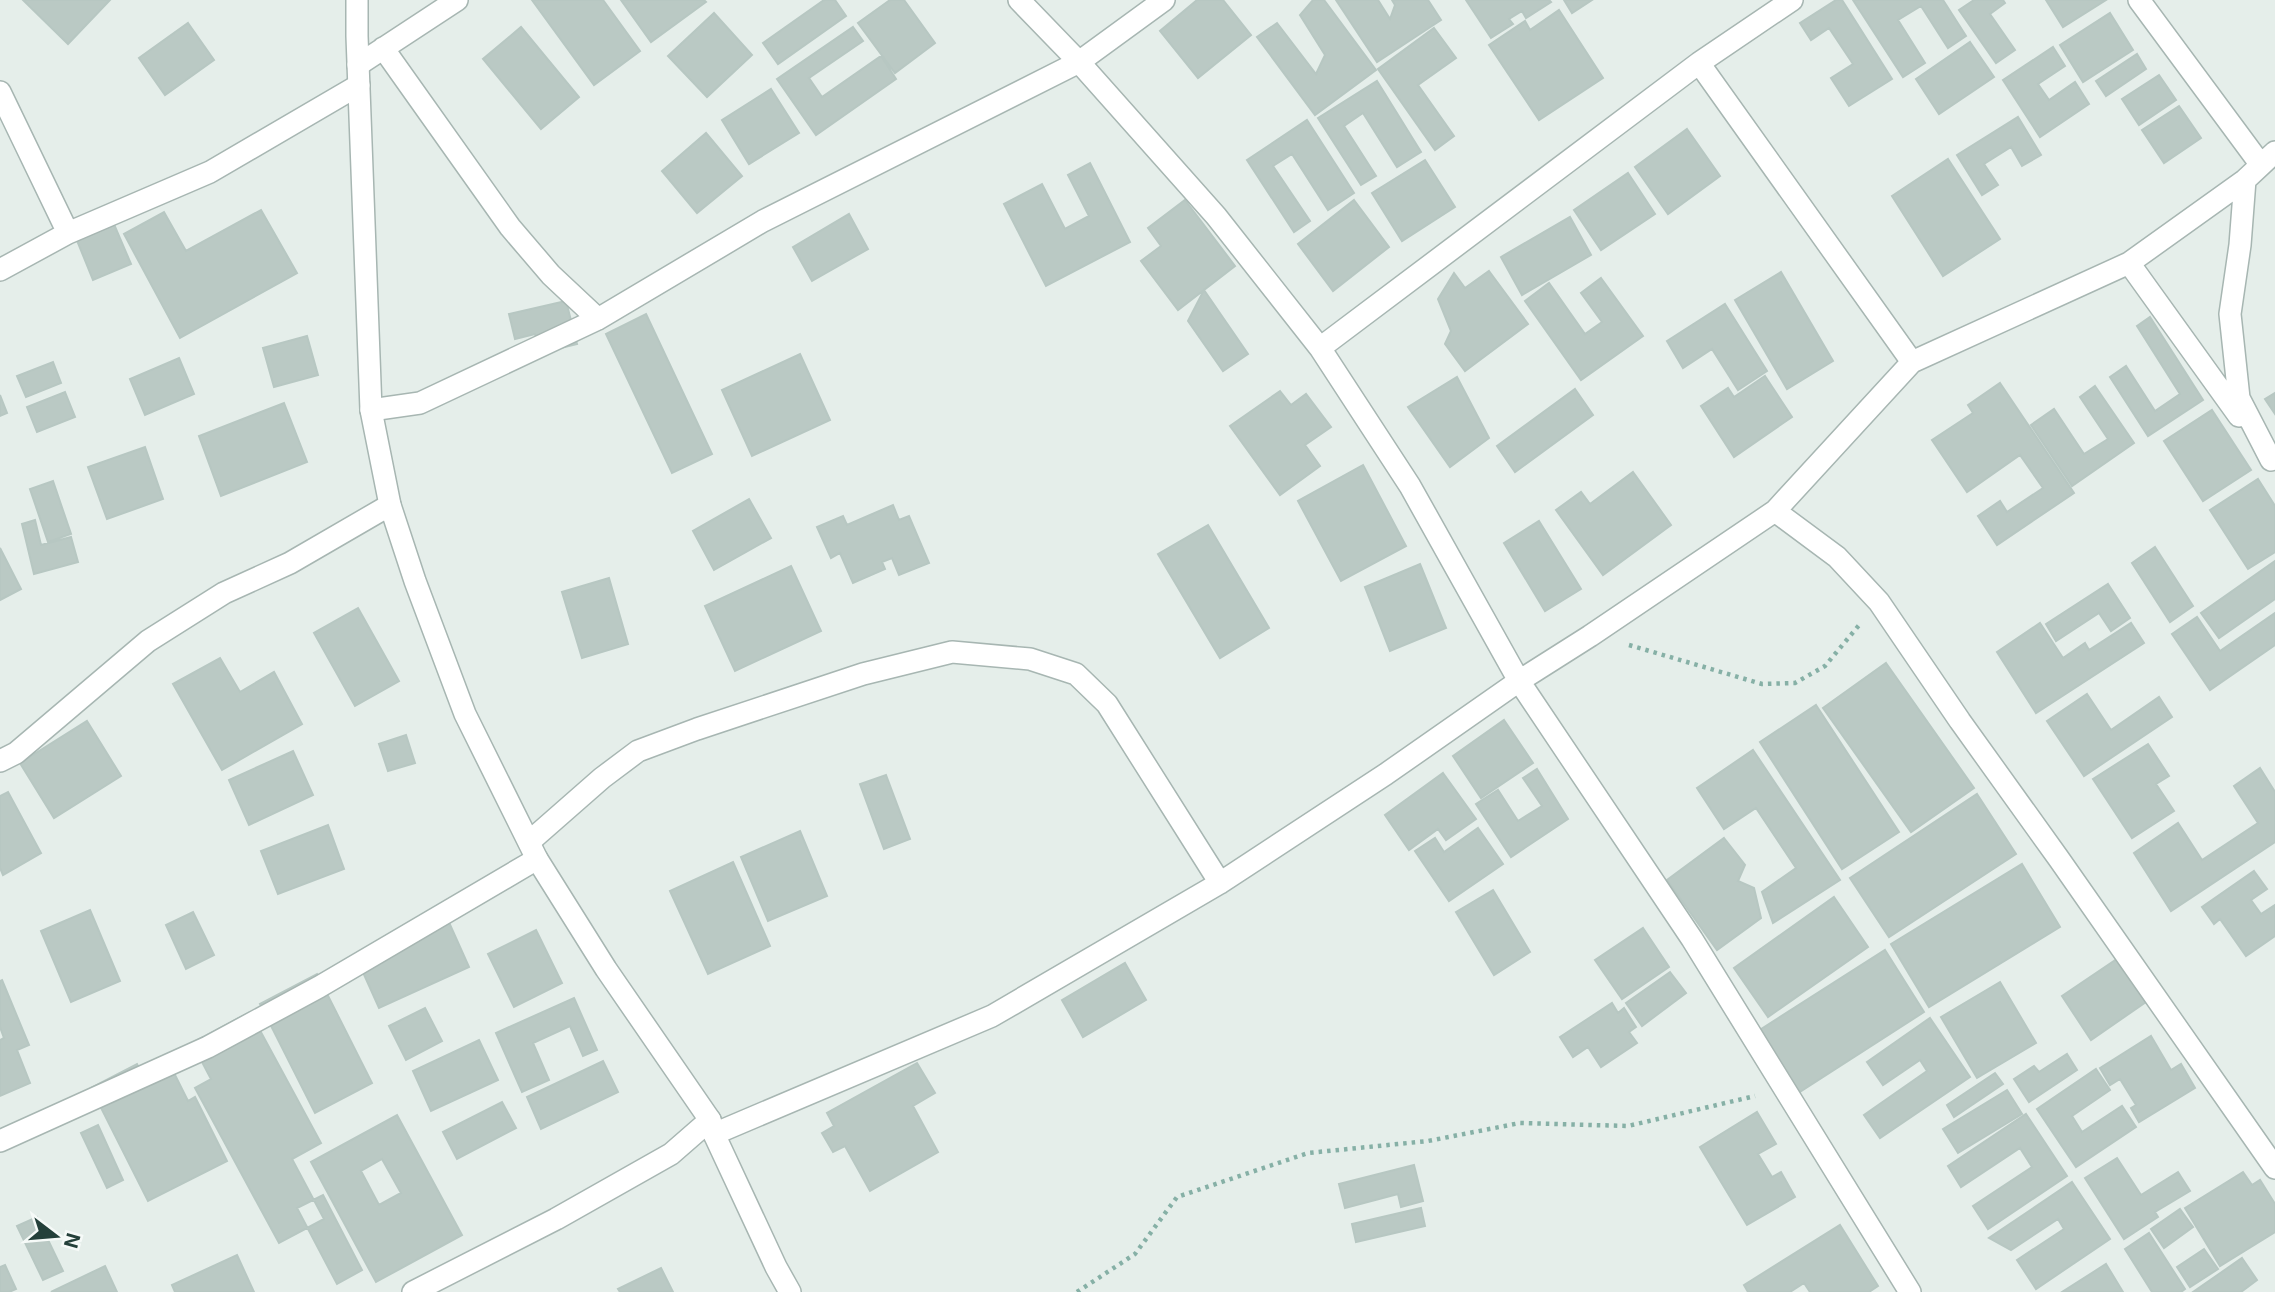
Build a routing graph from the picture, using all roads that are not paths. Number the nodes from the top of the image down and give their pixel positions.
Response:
1 (357, 0) edge
2 (457, 0) edge
3 (1019, 0) edge
4 (1164, 0) edge
5 (1792, 0) edge
6 (2139, 0) edge
7 (383, 48) junction
8 (1079, 62) junction
9 (1699, 63) junction
10 (358, 75) junction
11 (0, 92) edge
12 (2268, 158) edge
13 (2245, 180) junction
14 (68, 233) junction
15 (2129, 262) junction
16 (0, 270) edge
17 (598, 319) junction
18 (1320, 348) junction
19 (1912, 362) junction
20 (371, 410) junction
21 (2273, 463) edge
22 (390, 505) junction
23 (1774, 511) junction
24 (1519, 681) junction
25 (0, 761) edge
26 (533, 850) junction
27 (1220, 883) junction
28 (712, 1127) junction
29 (0, 1141) edge
30 (2275, 1168) edge
31 (413, 1292) edge
32 (790, 1292) edge
33 (1910, 1292) edge

1 - 10 street
2 - 7 street
3 - 8 street
4 - 8 street
5 - 9 street
6 - 12 street
7 - 10 street
7 - 17 street
8 - 17 street
8 - 18 street
9 - 18 street
9 - 19 street
10 - 14 street
10 - 20 street
11 - 14 street
12 - 13 street
13 - 15 street
13 - 21 street
14 - 16 street
15 - 19 street
15 - 21 street
17 - 20 street
18 - 24 street
19 - 23 street
20 - 22 street
22 - 25 street
22 - 26 street
23 - 24 street
23 - 30 street
24 - 27 street
24 - 33 street
26 - 27 street
26 - 28 street
26 - 29 street
27 - 28 street
28 - 31 street
28 - 32 street

